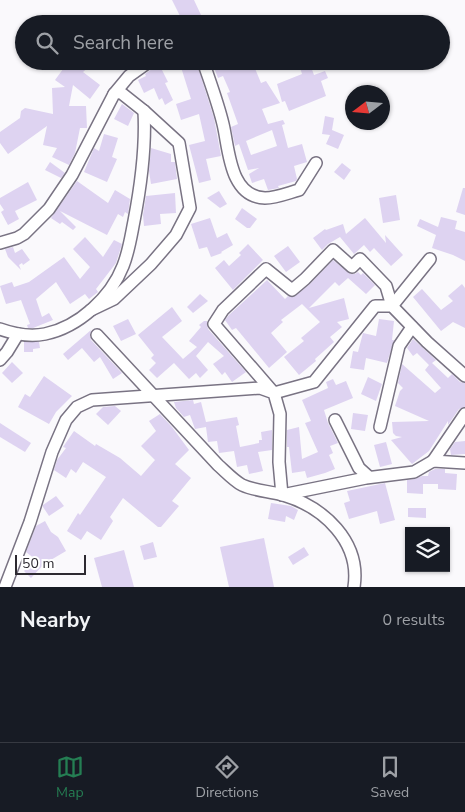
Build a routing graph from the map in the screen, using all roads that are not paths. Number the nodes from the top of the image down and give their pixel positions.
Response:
1 (137, 70) edge
2 (206, 70) edge
3 (114, 94) junction
4 (144, 110) junction
5 (316, 162) dead end
6 (0, 243) edge
7 (430, 259) dead end
8 (392, 306) junction
9 (91, 310) junction
10 (412, 327) junction
11 (0, 330) edge
12 (18, 334) junction
13 (97, 335) dead end
14 (0, 360) edge
15 (465, 376) edge
16 (274, 393) junction
17 (153, 396) junction
18 (465, 414) edge
19 (335, 420) dead end
20 (380, 427) dead end
21 (433, 461) junction
22 (465, 463) edge
23 (369, 478) junction
24 (282, 495) junction
25 (6, 574) edge
26 (5, 587) edge
27 (354, 587) edge

1 - 3 street
2 - 5 street
3 - 4 street
3 - 6 street
4 - 9 street
4 - 9 street
7 - 8 street
8 - 10 street
8 - 16 street
8 - 16 street
9 - 12 street
10 - 15 street
10 - 20 street
11 - 12 street
12 - 14 street
13 - 17 street
16 - 17 street
16 - 24 street
17 - 24 street
17 - 25 street
18 - 21 street
19 - 23 street
21 - 22 street
21 - 23 street
23 - 24 street
24 - 27 street
25 - 26 street

